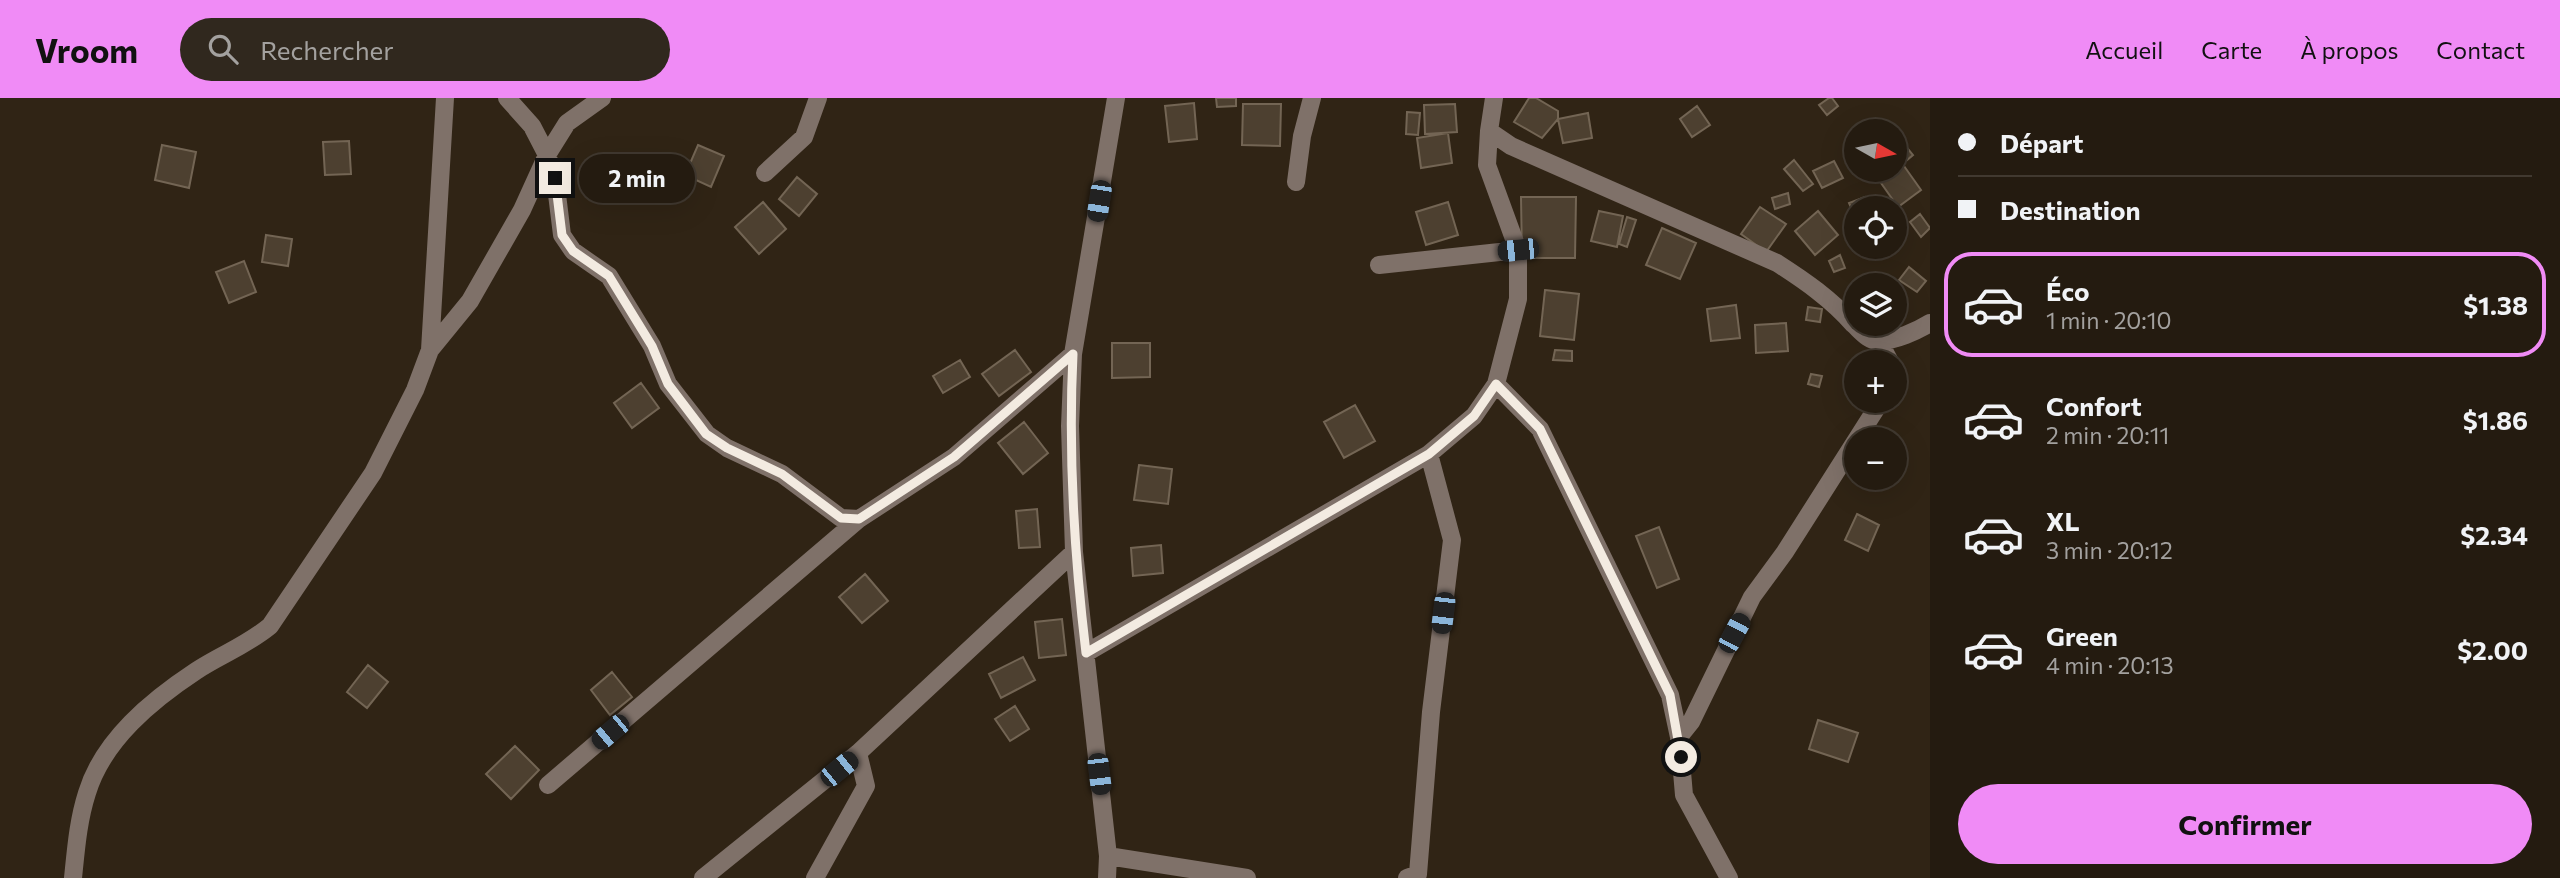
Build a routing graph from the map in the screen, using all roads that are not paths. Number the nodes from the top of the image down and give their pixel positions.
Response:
1 (445, 98) edge
2 (507, 98) edge
3 (602, 98) edge
4 (818, 98) edge
5 (1116, 98) edge
6 (1312, 98) edge
7 (1494, 98) edge
8 (1489, 131) junction
9 (548, 155) junction
10 (765, 173) dead end
11 (1296, 182) dead end
12 (1518, 250) junction
13 (1379, 265) dead end
14 (1930, 323) edge
15 (1880, 341) junction
16 (1884, 350) edge
17 (430, 351) junction
18 (1073, 354) junction
19 (1496, 384) junction
20 (1873, 413) edge
21 (1429, 454) junction
22 (859, 519) junction
23 (1074, 552) junction
24 (1086, 653) junction
25 (1679, 737) junction
26 (858, 753) junction
27 (548, 785) dead end
28 (1108, 856) junction
29 (73, 878) edge
30 (703, 878) edge
31 (815, 878) edge
32 (1107, 878) edge
33 (1247, 878) edge
34 (1407, 878) edge
35 (1729, 878) edge

1 - 17 street
2 - 9 street
3 - 9 street
4 - 10 street
5 - 18 street
6 - 11 street
7 - 8 street
8 - 12 street
8 - 15 street
9 - 17 street
9 - 22 street
12 - 13 street
12 - 19 street
14 - 15 street
15 - 16 street
17 - 29 street
18 - 22 street
18 - 23 street
19 - 21 street
19 - 25 street
20 - 25 street
21 - 24 street
21 - 34 street
22 - 27 street
23 - 24 street
23 - 26 street
24 - 28 street
25 - 35 street
26 - 30 street
26 - 31 street
28 - 32 street
28 - 33 street

